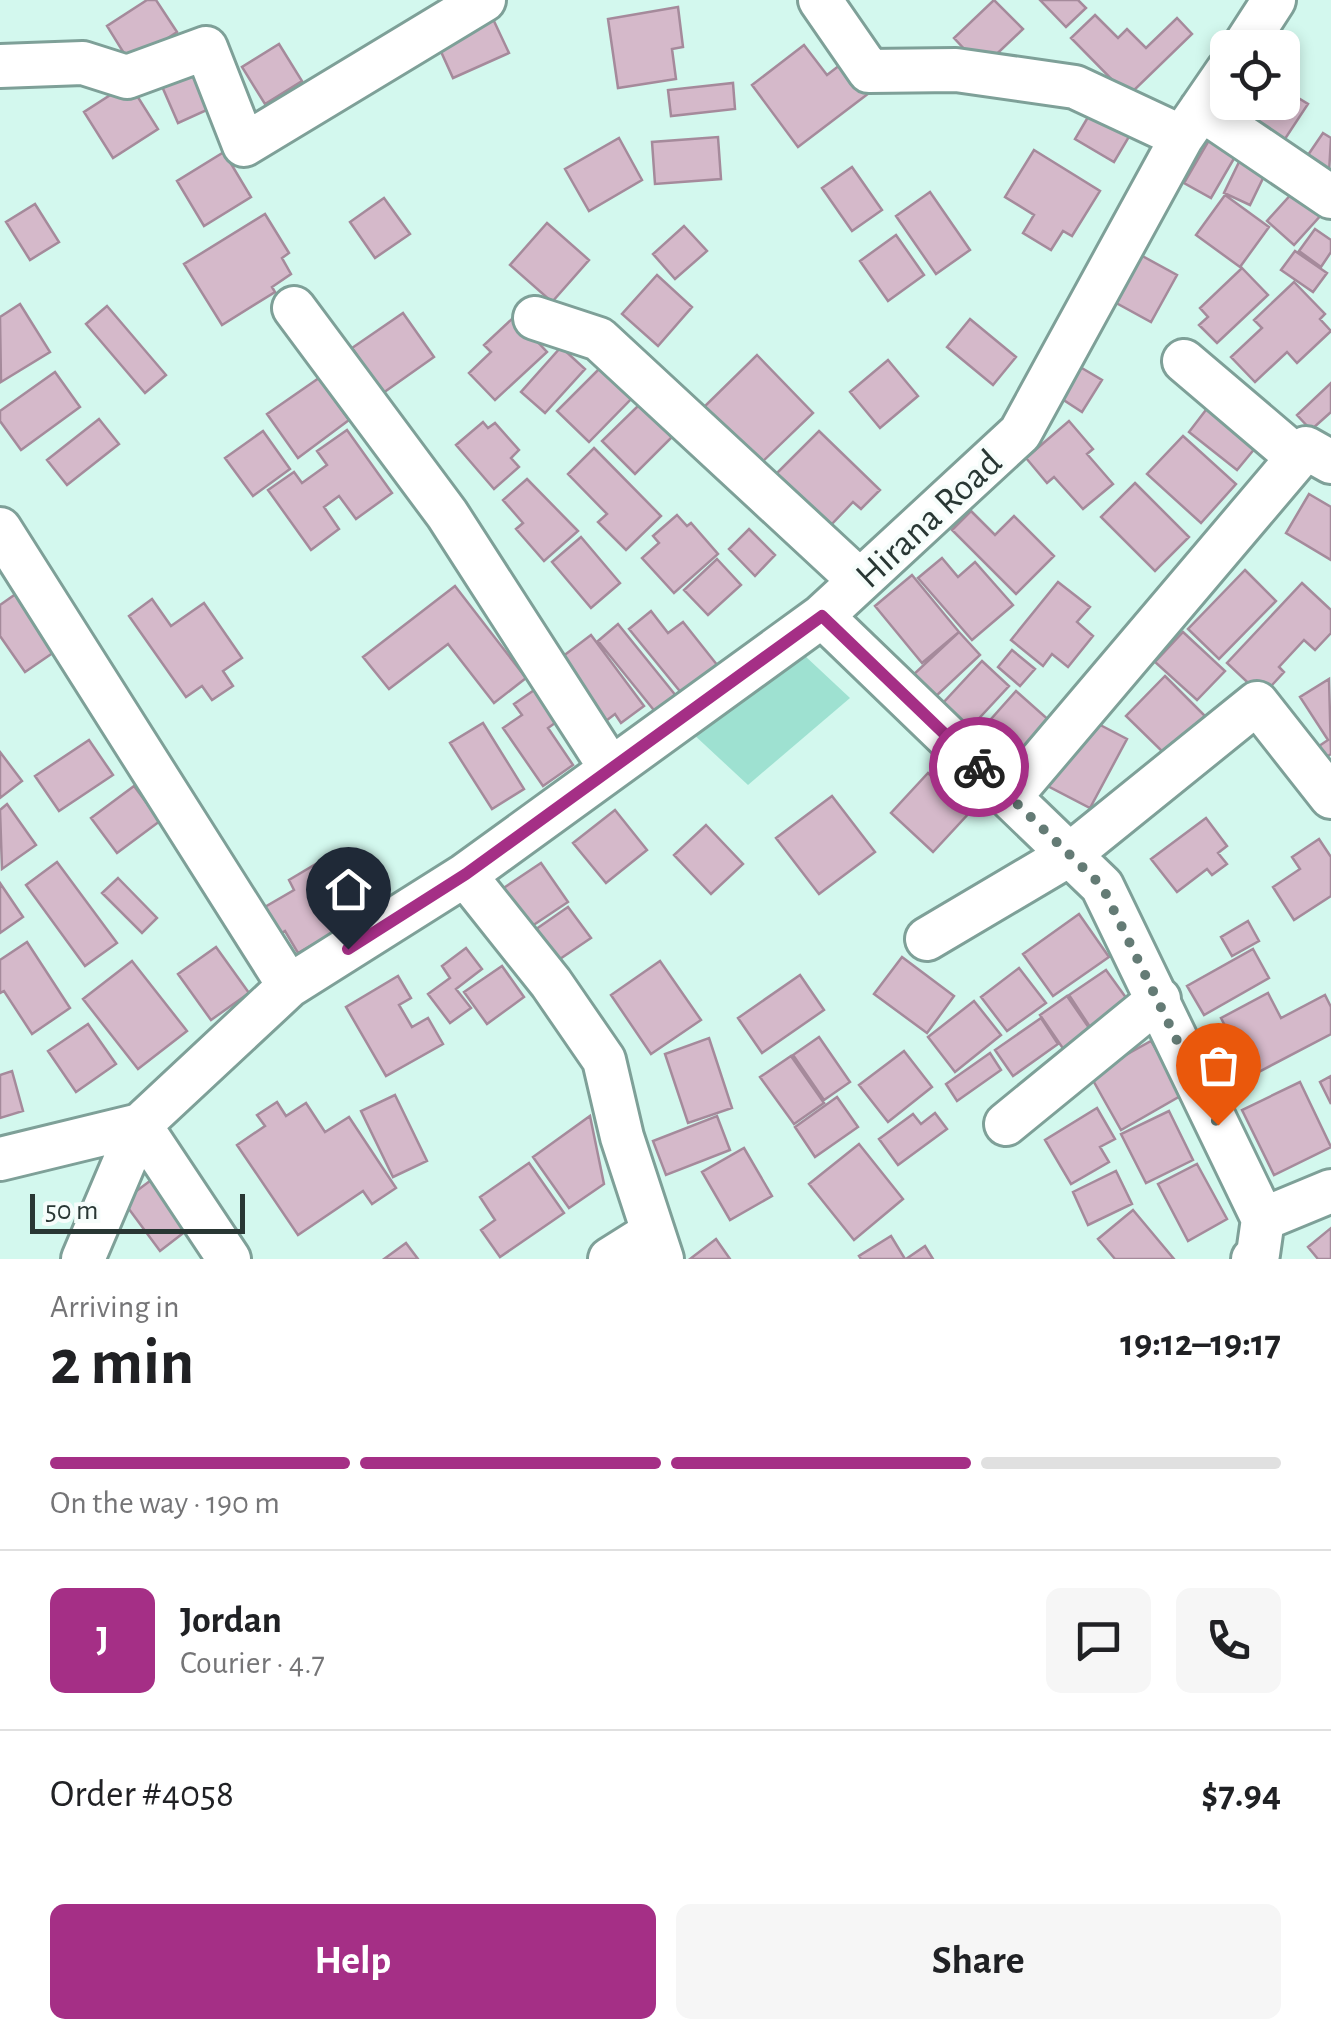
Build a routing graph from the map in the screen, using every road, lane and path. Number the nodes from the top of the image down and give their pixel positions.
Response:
1 (484, 0) edge
2 (820, 0) edge
3 (1266, 3) edge
4 (1252, 30) edge
5 (0, 66) edge
6 (1210, 96) edge
7 (1191, 123) junction
8 (1331, 197) edge
9 (294, 308) dead end
10 (535, 318) dead end
11 (1184, 362) dead end
12 (1314, 460) edge
13 (0, 529) edge
14 (860, 581) junction
15 (822, 616) junction
16 (611, 769) junction
17 (1331, 797) edge
18 (1010, 798) junction
19 (1070, 854) junction
20 (466, 874) junction
21 (927, 939) dead end
22 (290, 986) junction
23 (1158, 999) junction
24 (1006, 1124) dead end
25 (140, 1125) junction
26 (0, 1158) edge
27 (1331, 1190) edge
28 (1258, 1239) edge
29 (658, 1246) edge
30 (83, 1259) edge
31 (228, 1259) edge
32 (610, 1259) edge

1 - 5 street
2 - 7 street
3 - 4 street
6 - 7 street, Hirana Road
7 - 8 street
7 - 14 street, Hirana Road
9 - 16 street
10 - 14 street
11 - 12 street
12 - 18 street
13 - 22 street
14 - 15 street, Hirana Road
15 - 16 street, Hirana Road
15 - 18 street
16 - 20 street, Hirana Road
17 - 19 street
18 - 19 street
19 - 21 street
19 - 23 street
20 - 22 street, Hirana Road
20 - 29 street
22 - 25 street, Hirana Road
23 - 24 street
23 - 28 street
25 - 26 street
25 - 30 street, Hirana Road
25 - 31 street
27 - 28 street
29 - 32 street

